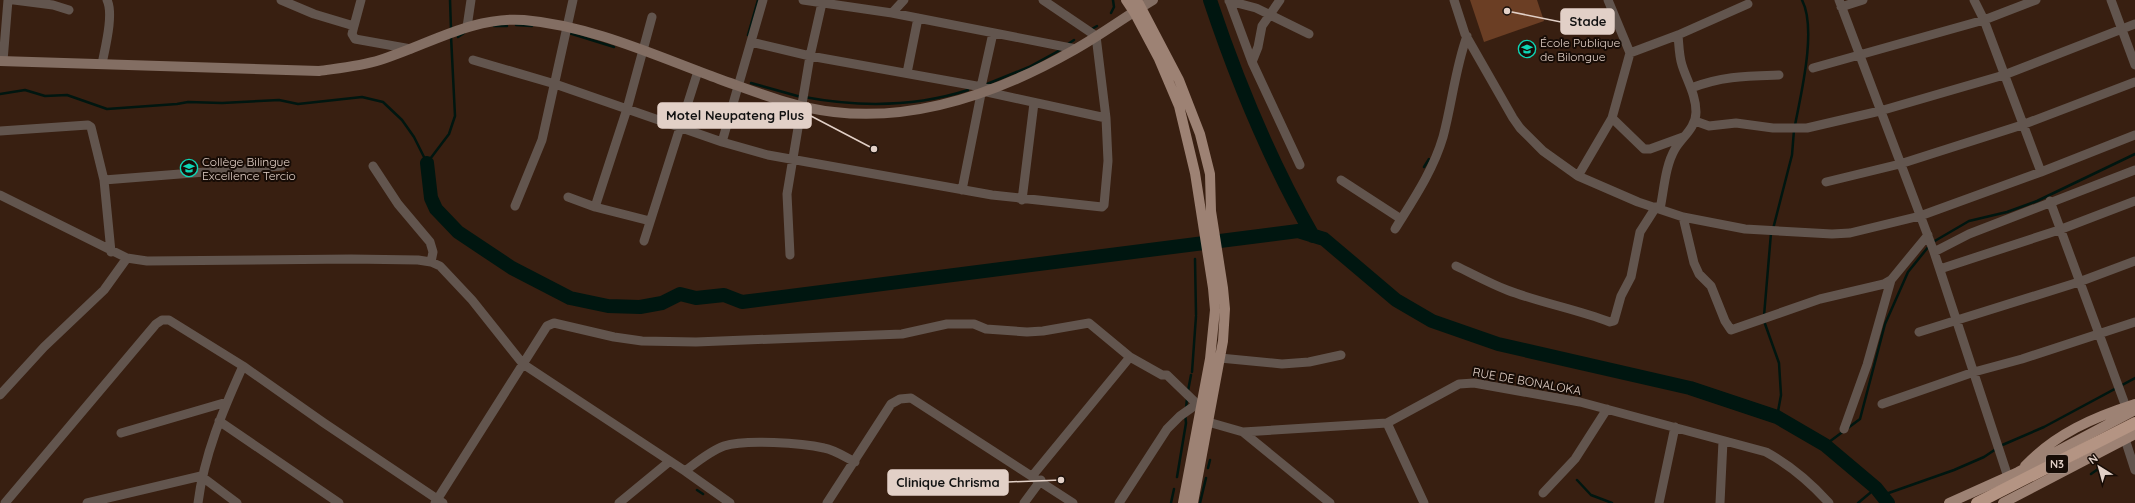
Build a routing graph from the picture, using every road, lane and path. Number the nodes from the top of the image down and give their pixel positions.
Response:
1 (8, 0) edge
2 (14, 0) edge
3 (107, 0) edge
4 (281, 0) edge
5 (361, 0) edge
6 (471, 0) edge
7 (573, 0) edge
8 (764, 0) edge
9 (803, 0) edge
10 (904, 0) edge
11 (1043, 0) edge
12 (1126, 0) edge
13 (1153, 0) edge
14 (1229, 0) edge
15 (1280, 0) edge
16 (1454, 0) edge
17 (1608, 0) edge
18 (1863, 0) edge
19 (1974, 0) edge
20 (2036, 0) edge
21 (2111, 0) edge
22 (828, 2) edge
23 (1840, 3) edge
24 (1748, 4) dead end
25 (1137, 6) edge
26 (69, 10) dead end
27 (892, 13) junction
28 (1269, 14) junction
29 (652, 17) dead end
30 (918, 18) junction
31 (1984, 20) junction
32 (2135, 24) edge
33 (354, 26) junction
34 (567, 26) junction
35 (464, 28) junction
36 (2122, 30) junction
37 (993, 33) junction
38 (1309, 34) dead end
39 (1678, 35) junction
40 (1096, 36) junction
41 (1467, 36) junction
42 (751, 42) junction
43 (411, 49) junction
44 (1076, 49) junction
45 (644, 51) junction
46 (1630, 54) junction
47 (1860, 55) junction
48 (810, 56) junction
49 (473, 60) dead end
50 (2, 61) edge
51 (1252, 62) junction
52 (102, 64) junction
53 (2135, 65) edge
54 (1813, 68) dead end
55 (698, 71) junction
56 (907, 74) junction
57 (2004, 75) junction
58 (1779, 76) dead end
59 (2135, 82) edge
60 (555, 84) junction
61 (738, 86) junction
62 (1691, 88) junction
63 (986, 90) junction
64 (1034, 103) junction
65 (801, 105) junction
66 (627, 109) junction
67 (1880, 111) junction
68 (1106, 118) junction
69 (1612, 118) junction
70 (1694, 121) junction
71 (2022, 125) junction
72 (681, 128) junction
73 (0, 131) edge
74 (2135, 135) edge
75 (1684, 137) junction
76 (722, 142) junction
77 (792, 158) junction
78 (1900, 164) junction
79 (1300, 165) dead end
80 (282, 166) dead end
81 (373, 166) dead end
82 (2135, 170) edge
83 (2040, 172) junction
84 (1578, 176) junction
85 (104, 180) junction
86 (1341, 180) dead end
87 (1826, 182) dead end
88 (962, 190) junction
89 (0, 195) edge
90 (568, 197) dead end
91 (1022, 200) junction
92 (2050, 201) junction
93 (2135, 201) edge
94 (515, 206) dead end
95 (595, 208) junction
96 (1658, 208) junction
97 (1920, 216) junction
98 (1683, 217) junction
99 (1401, 219) junction
100 (650, 221) junction
101 (1395, 229) dead end
102 (2059, 230) junction
103 (1928, 235) junction
104 (644, 241) dead end
105 (111, 252) junction
106 (1934, 252) junction
107 (790, 255) dead end
108 (127, 258) junction
109 (2135, 261) edge
110 (431, 262) junction
111 (1456, 266) dead end
112 (1940, 269) junction
113 (1891, 280) junction
114 (2079, 282) junction
115 (1956, 319) junction
116 (2135, 322) edge
117 (1919, 332) dead end
118 (2098, 335) junction
119 (1341, 355) dead end
120 (1130, 357) junction
121 (1220, 358) junction
122 (523, 364) junction
123 (243, 366) junction
124 (1974, 372) junction
125 (0, 395) edge
126 (228, 402) junction
127 (1882, 404) dead end
128 (1203, 406) junction
129 (2132, 407) edge
130 (1608, 409) junction
131 (219, 421) junction
132 (1208, 422) junction
133 (1387, 423) junction
134 (2135, 423) edge
135 (1675, 427) junction
136 (1844, 429) dead end
137 (1243, 432) junction
138 (121, 433) dead end
139 (2135, 434) edge
140 (2125, 439) junction
141 (1723, 441) junction
142 (670, 461) junction
143 (855, 462) junction
144 (685, 470) junction
145 (2135, 470) edge
146 (1033, 475) junction
147 (201, 476) junction
148 (2008, 477) junction
149 (1041, 480) junction
150 (1543, 494) dead end
151 (101, 501) edge
152 (438, 502) edge
153 (5, 503) edge
154 (88, 503) edge
155 (198, 503) edge
156 (237, 503) edge
157 (339, 503) edge
158 (619, 503) edge
159 (730, 503) edge
160 (827, 503) edge
161 (1024, 503) edge
162 (1073, 503) edge
163 (1119, 503) edge
164 (1183, 503) edge
165 (1193, 503) edge
166 (1330, 503) edge
167 (1424, 503) edge
168 (1659, 503) edge
169 (1720, 503) edge
170 (1829, 503) edge
171 (1949, 503) edge
172 (1977, 503) edge
173 (2003, 503) edge

1 - 50 street
2 - 26 street
3 - 52 street
4 - 33 street
5 - 33 street
6 - 35 street
7 - 34 street
8 - 42 street
9 - 22 street
10 - 27 street
11 - 40 street
12 - 25 main road
13 - 25 main road
14 - 28 street
14 - 51 street
15 - 28 street
16 - 41 street
17 - 46 street
18 - 23 street
19 - 31 street
20 - 31 street
21 - 36 street
22 - 27 street
22 - 48 street
23 - 47 street
24 - 39 street
25 - 40 main road
25 - 121 main road
25 - 128 main road
27 - 30 street
28 - 38 street
28 - 51 street
29 - 45 street
30 - 37 street
30 - 56 street
31 - 47 street
31 - 57 street
32 - 36 street
33 - 43 street
34 - 35 main road
34 - 45 main road
34 - 60 street
35 - 43 main road
36 - 53 street
36 - 57 street
37 - 44 street
37 - 63 street
39 - 46 street
39 - 62 street
40 - 44 main road
40 - 68 street
41 - 84 street
41 - 99 street
42 - 48 street
42 - 61 street
43 - 52 main road
44 - 63 main road
45 - 55 main road
45 - 66 street
46 - 69 street
47 - 54 street
47 - 67 street
48 - 56 street
48 - 65 street
49 - 60 street
50 - 52 main road
51 - 79 street
55 - 61 main road
55 - 72 street
56 - 63 street
57 - 67 street
57 - 71 street
58 - 62 street
59 - 71 street
60 - 66 street
60 - 94 street
61 - 65 main road
61 - 76 street
62 - 70 street
63 - 64 street
63 - 65 main road
63 - 88 street
64 - 68 street
64 - 91 street
65 - 77 street
66 - 72 street
66 - 95 street
67 - 70 street
67 - 78 street
68 - 91 street
69 - 75 street
69 - 84 street
70 - 75 street
71 - 78 street
71 - 83 street
72 - 76 street
72 - 100 street
73 - 85 street
74 - 83 street
75 - 96 street
76 - 77 street
77 - 88 street
77 - 107 street
78 - 87 street
78 - 97 street
80 - 85 street
81 - 110 street
82 - 92 street
83 - 97 street
84 - 96 street
85 - 105 street
86 - 99 street
88 - 91 street
89 - 105 street
90 - 95 street
92 - 102 street
92 - 106 street
93 - 102 street
95 - 100 street
96 - 98 street
96 - 111 street
97 - 98 street
97 - 103 street
98 - 113 street
99 - 101 street
100 - 104 street
102 - 112 street
102 - 114 street
103 - 106 street
103 - 113 street
105 - 108 street
106 - 112 street
108 - 110 street
108 - 125 street
109 - 114 street
110 - 122 street
112 - 115 street
113 - 136 street
114 - 115 street
114 - 118 street
115 - 117 street
115 - 124 street
116 - 118 street
118 - 124 street
118 - 129 street
119 - 121 street
120 - 122 street
120 - 128 street
120 - 146 street
121 - 128 main road
122 - 142 street
122 - 152 street
123 - 126 street
123 - 152 street
123 - 153 street
124 - 127 street
124 - 148 street
126 - 131 street
126 - 138 street
128 - 132 main road
128 - 163 street
128 - 164 main road
129 - 148 main road
130 - 133 street, RUE DE BONALOKA
130 - 135 street, RUE DE BONALOKA
130 - 150 street
131 - 147 street
131 - 157 street
132 - 137 street, RUE DE BONALOKA
132 - 165 main road
133 - 137 street, RUE DE BONALOKA
133 - 167 street
134 - 172 highway, N3
135 - 141 street, RUE DE BONALOKA
135 - 168 street
137 - 166 street
139 - 140 main road
140 - 145 street
140 - 173 main road
141 - 169 street
141 - 170 street, RUE DE BONALOKA
142 - 144 street
142 - 158 street
143 - 144 street
143 - 146 street
143 - 160 street
144 - 159 street
146 - 149 street
147 - 151 street
147 - 155 street
147 - 156 street
148 - 171 main road
149 - 161 street
149 - 162 street
151 - 154 street

